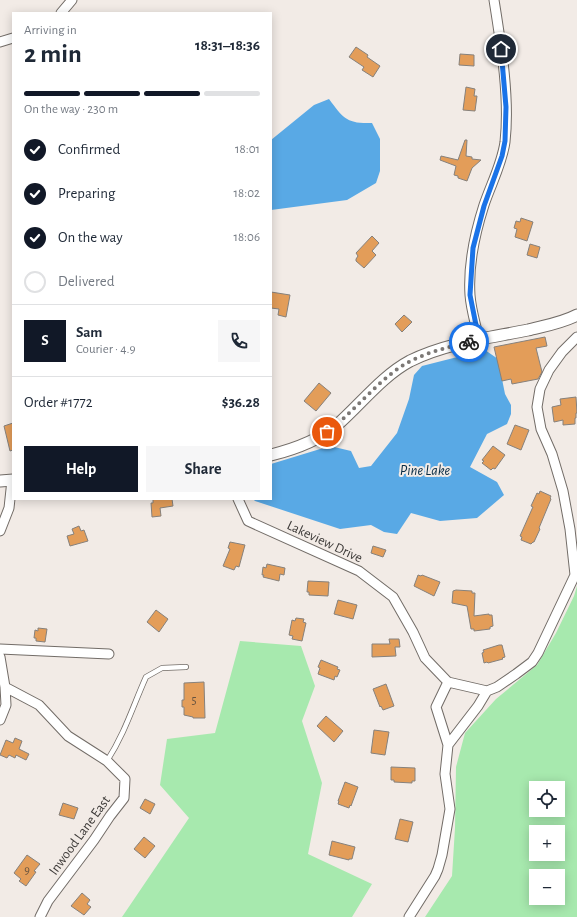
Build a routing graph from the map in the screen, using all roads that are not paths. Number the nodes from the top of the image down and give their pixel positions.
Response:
1 (72, 0) edge
2 (494, 0) edge
3 (62, 12) edge
4 (12, 38) edge
5 (0, 42) edge
6 (577, 315) edge
7 (577, 337) edge
8 (479, 340) junction
9 (272, 455) edge
10 (12, 480) edge
11 (0, 481) edge
12 (238, 500) edge
13 (0, 531) edge
14 (0, 649) edge
15 (109, 654) dead end
16 (0, 657) edge
17 (186, 667) dead end
18 (448, 682) junction
19 (4, 687) junction
20 (487, 690) junction
21 (0, 720) edge
22 (448, 745) junction
23 (107, 761) junction
24 (40, 917) edge
25 (408, 917) edge

1 - 3 street
2 - 8 street
4 - 5 street
6 - 8 street
7 - 20 street
8 - 9 street
10 - 11 street
10 - 13 street
12 - 18 street, Lakeview Drive
14 - 15 street
16 - 19 street
17 - 23 lane
18 - 20 street
18 - 22 street
19 - 21 street
19 - 23 street, Inwood Lane East
20 - 22 street
22 - 25 street
23 - 24 street, Inwood Lane East

